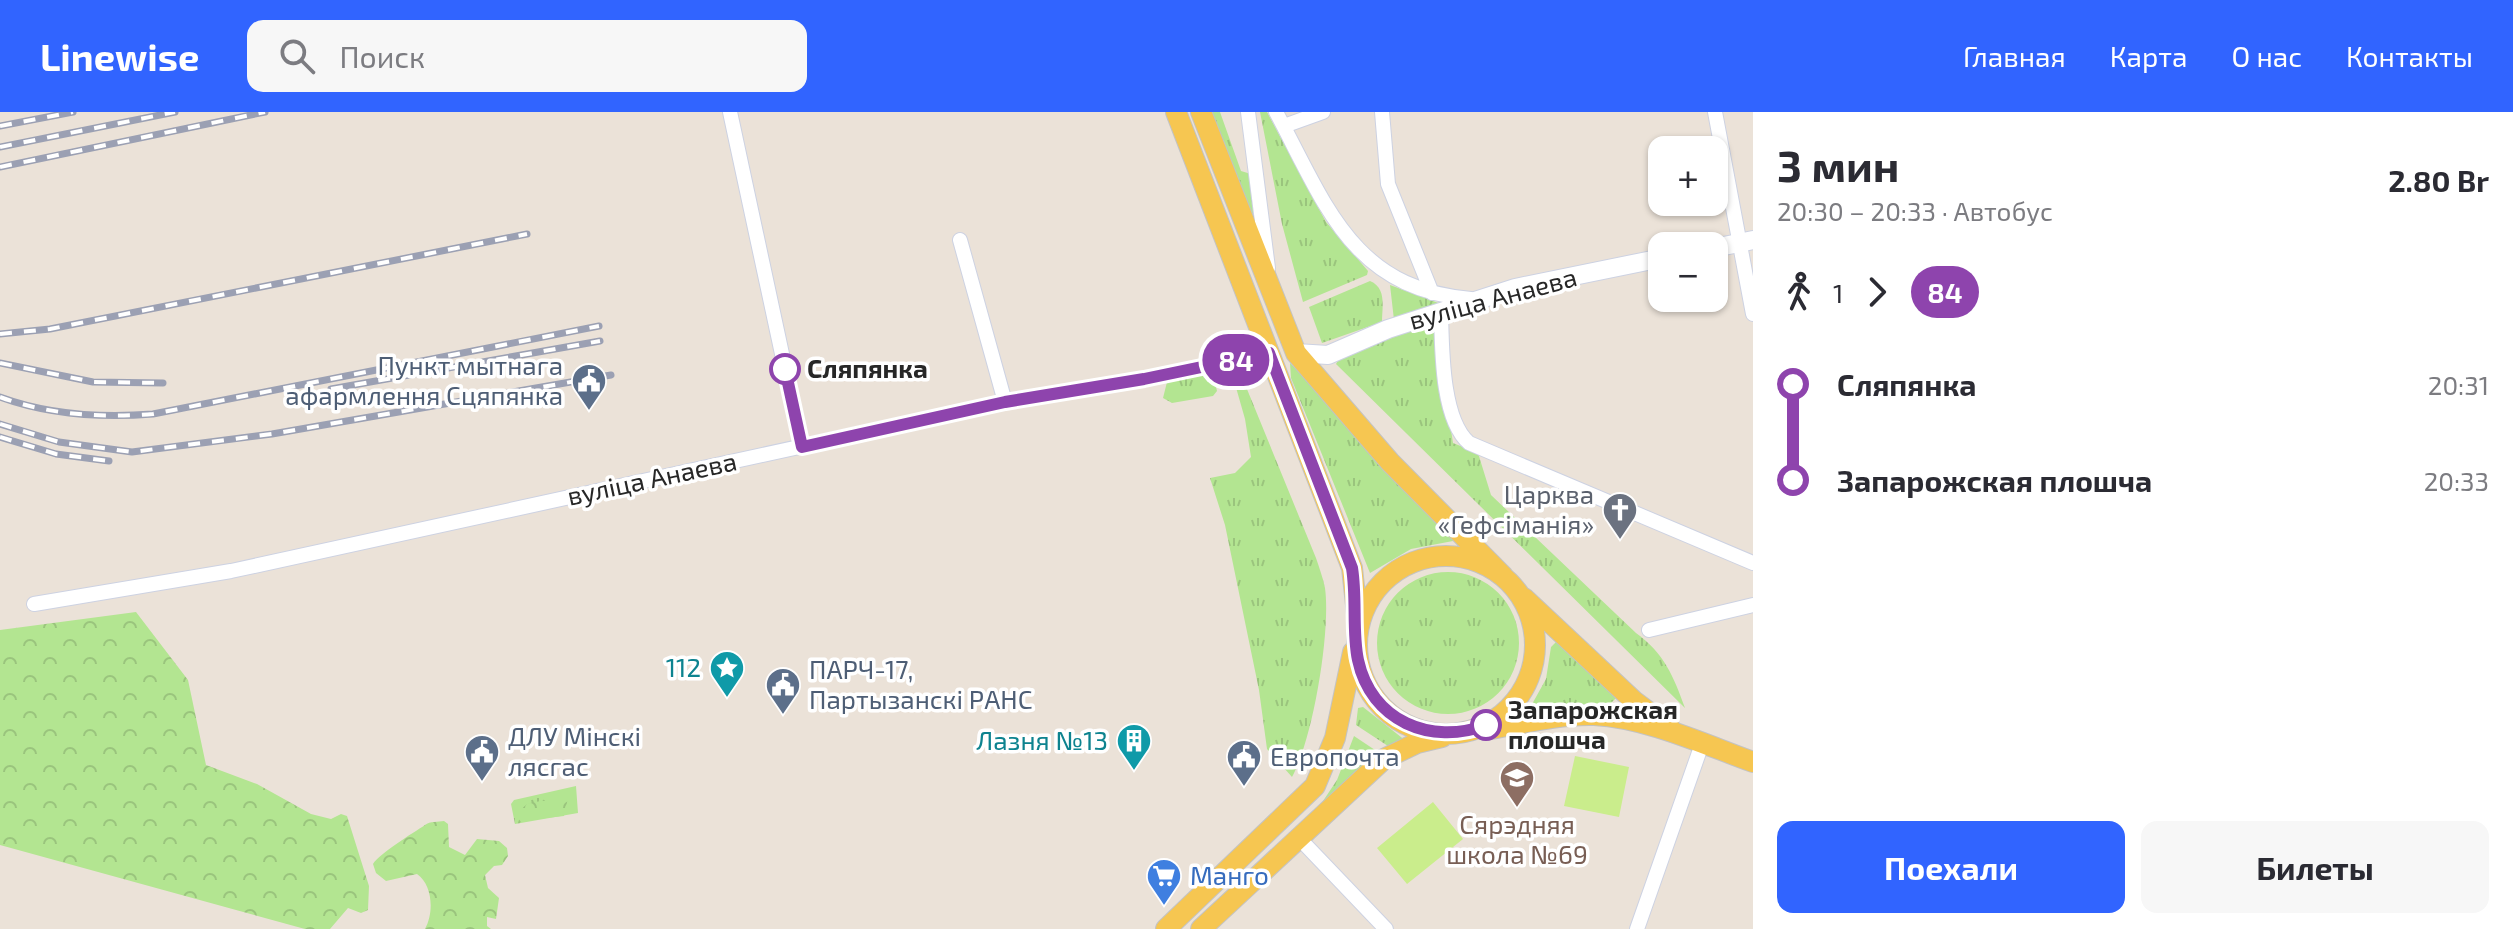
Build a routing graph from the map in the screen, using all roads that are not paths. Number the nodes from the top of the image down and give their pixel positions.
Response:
1 (730, 112) edge
2 (1176, 112) edge
3 (1201, 112) edge
4 (1248, 112) edge
5 (1276, 112) edge
6 (1323, 112) edge
7 (1382, 112) edge
8 (1715, 112) edge
9 (1284, 126) junction
10 (960, 240) dead end
11 (1746, 242) edge
12 (1648, 261) edge
13 (1270, 292) junction
14 (1432, 293) junction
15 (1474, 300) junction
16 (1441, 311) junction
17 (1753, 314) edge
18 (1269, 353) junction
19 (1296, 353) junction
20 (1328, 355) junction
21 (1323, 388) junction
22 (1005, 402) junction
23 (802, 447) junction
24 (1753, 563) edge
25 (1509, 583) junction
26 (34, 604) dead end
27 (1753, 605) edge
28 (1649, 630) dead end
29 (1357, 632) junction
30 (1459, 734) junction
31 (1680, 735) junction
32 (1702, 744) junction
33 (1753, 762) edge
34 (1298, 837) junction
35 (1166, 929) edge
36 (1201, 929) edge
37 (1386, 929) edge
38 (1637, 929) edge

1 - 23 street
2 - 18 main road
3 - 13 main road
4 - 13 street
5 - 9 street
6 - 9 street
7 - 14 street
8 - 11 street
9 - 14 street
10 - 22 street
11 - 17 street
12 - 15 street, вуліца Анаева
13 - 19 main road
14 - 15 street
15 - 16 street, вуліца Анаева
16 - 20 street, вуліца Анаева
16 - 24 street
18 - 22 street, вуліца Анаева
18 - 29 main road
19 - 20 street, вуліца Анаева
19 - 21 main road
20 - 21 street
21 - 25 main road
22 - 23 street, вуліца Анаева
23 - 26 street, вуліца Анаева
25 - 29 main road
25 - 30 main road
25 - 31 main road
27 - 28 street
29 - 30 main road
29 - 35 main road
30 - 31 main road
30 - 34 main road
31 - 32 main road
32 - 33 main road
32 - 38 street
34 - 36 main road
34 - 37 street

